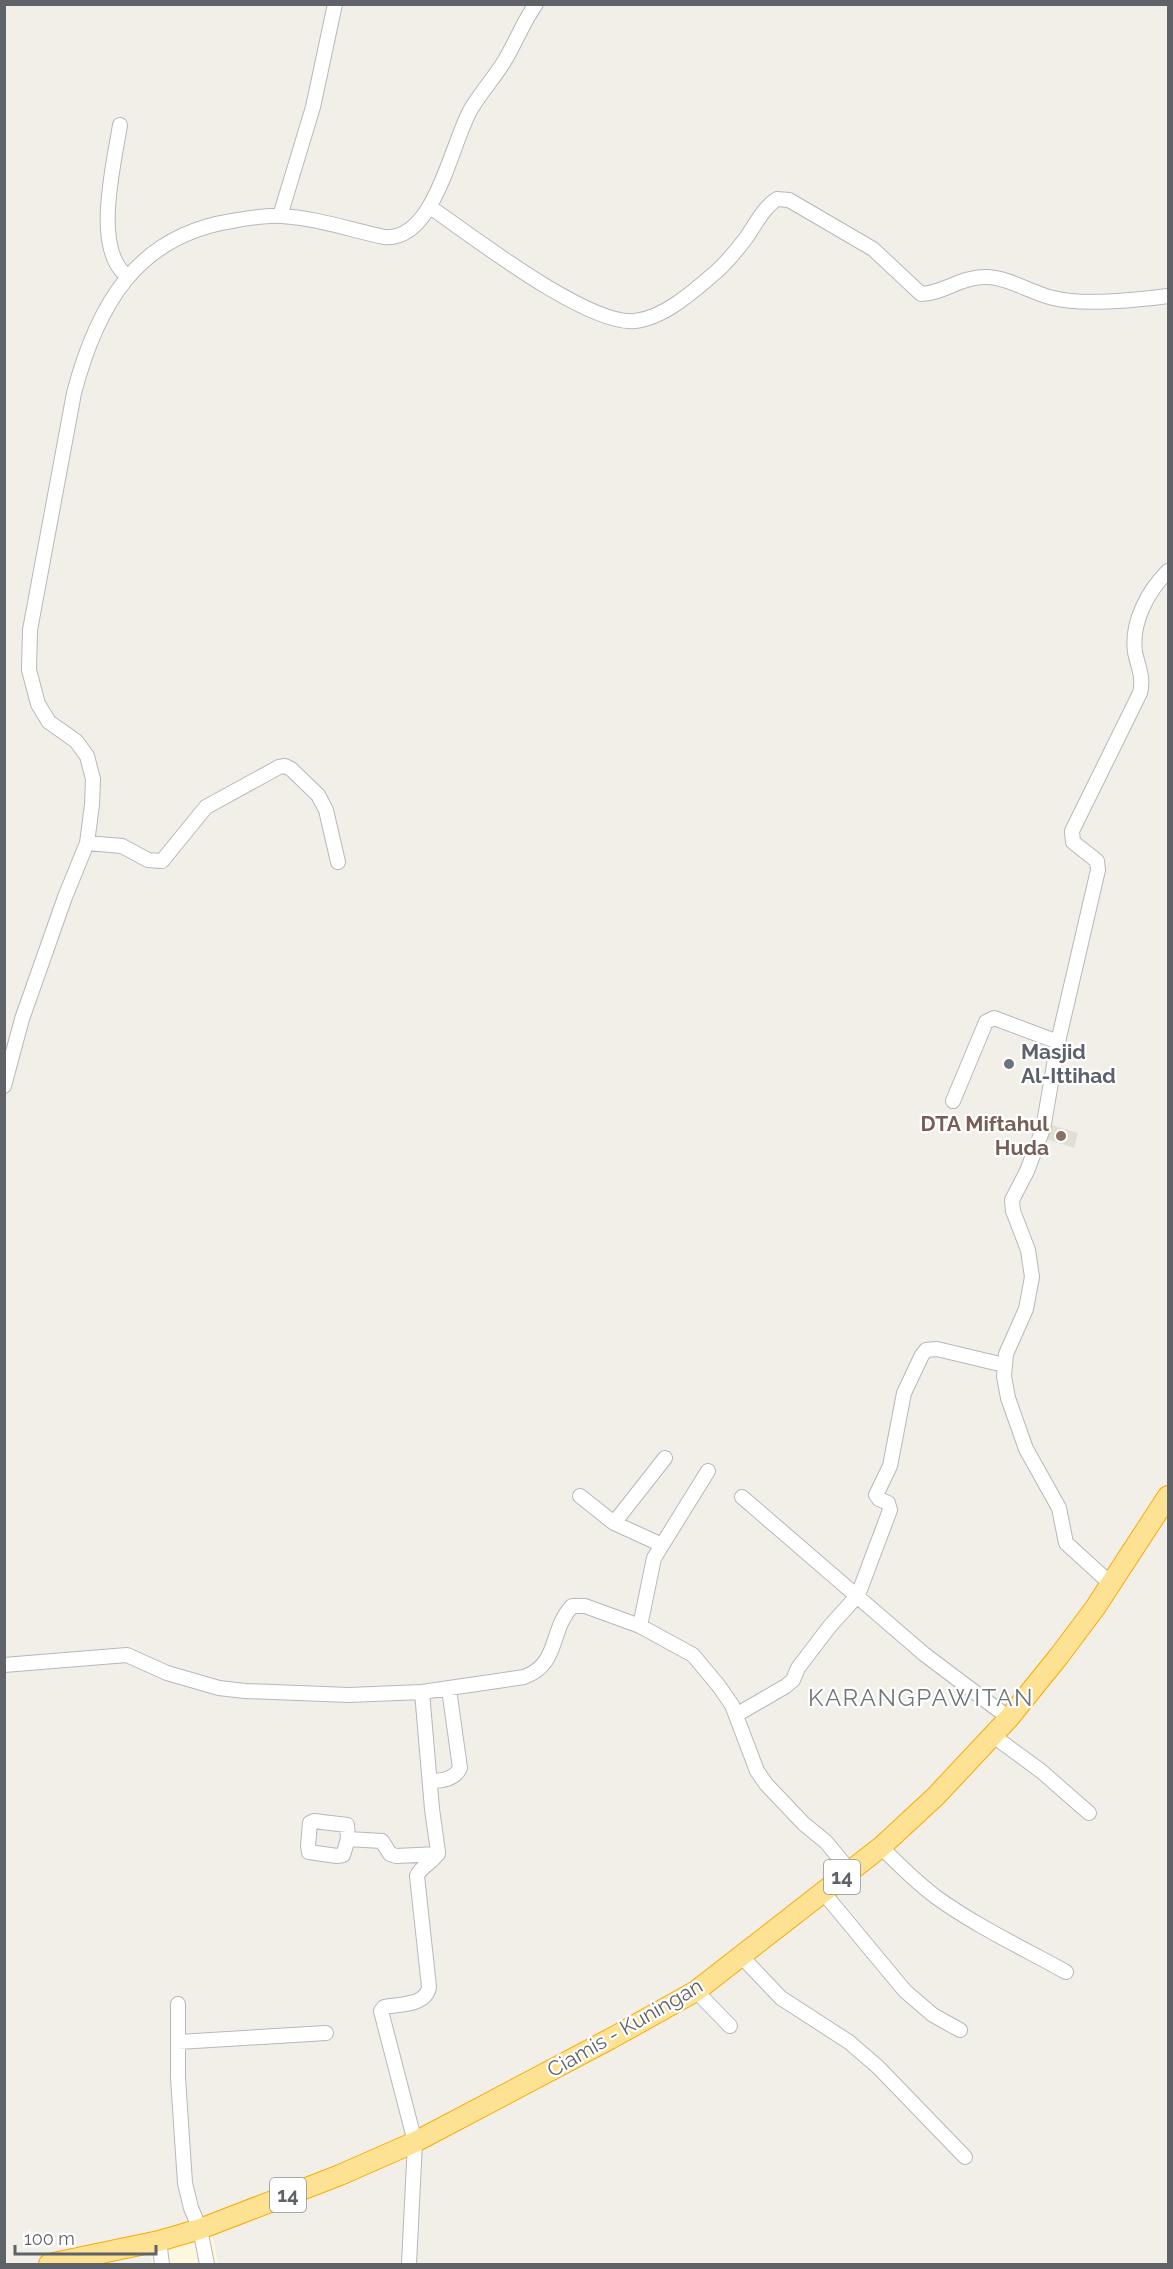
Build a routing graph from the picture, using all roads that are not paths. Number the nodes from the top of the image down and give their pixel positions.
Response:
1 (335, 4) edge
2 (536, 4) edge
3 (120, 125) dead end
4 (430, 207) junction
5 (280, 216) junction
6 (127, 276) junction
7 (1168, 297) edge
8 (1168, 571) edge
9 (87, 843) junction
10 (338, 862) dead end
11 (1058, 1042) junction
12 (4, 1086) edge
13 (953, 1101) dead end
14 (1004, 1365) junction
15 (665, 1458) dead end
16 (708, 1471) dead end
17 (580, 1496) dead end
18 (1168, 1496) edge
19 (742, 1497) dead end
20 (614, 1524) junction
21 (662, 1545) junction
22 (1111, 1584) junction
23 (858, 1595) junction
24 (640, 1626) junction
25 (4, 1665) edge
26 (449, 1689) junction
27 (423, 1692) junction
28 (736, 1715) junction
29 (1009, 1719) junction
30 (992, 1735) junction
31 (431, 1781) junction
32 (1089, 1813) dead end
33 (348, 1839) dead end
34 (881, 1847) junction
35 (438, 1854) junction
36 (850, 1871) junction
37 (822, 1891) junction
38 (740, 1955) junction
39 (1066, 1972) dead end
40 (696, 1991) junction
41 (178, 2004) dead end
42 (730, 2026) dead end
43 (960, 2030) dead end
44 (326, 2033) dead end
45 (178, 2042) junction
46 (415, 2142) junction
47 (965, 2157) dead end
48 (200, 2229) junction
49 (159, 2241) junction
50 (49, 2265) edge
51 (162, 2265) edge
52 (207, 2265) edge
53 (409, 2265) edge

1 - 5 street
2 - 4 street
3 - 6 street
4 - 5 street
4 - 7 street
5 - 6 street
6 - 9 street
8 - 11 street
9 - 10 street
9 - 12 street
11 - 13 street
11 - 14 street
14 - 22 street
14 - 23 street
15 - 20 street
16 - 21 street
17 - 20 street
18 - 22 highway, Ciamis - Kuningan / 14
19 - 23 street
20 - 21 street
21 - 24 street
22 - 29 highway, Ciamis - Kuningan / 14
23 - 28 street
23 - 29 street
24 - 26 street
24 - 28 street
25 - 27 street
26 - 27 street
26 - 31 street
27 - 31 street
28 - 36 street
29 - 30 highway, Ciamis - Kuningan / 14
30 - 32 street
30 - 34 highway, Ciamis - Kuningan / 14
31 - 35 street
33 - 35 street
34 - 36 highway, Ciamis - Kuningan / 14
34 - 39 street
35 - 46 street
36 - 37 highway, Ciamis - Kuningan / 14
37 - 38 highway, Ciamis - Kuningan / 14
37 - 43 street
38 - 40 highway, Ciamis - Kuningan / 14
38 - 47 street
40 - 42 street
40 - 46 highway, Ciamis - Kuningan / 14
41 - 45 street
44 - 45 street
45 - 48 street
46 - 48 highway, Ciamis - Kuningan / 14
46 - 53 street
48 - 49 highway, Ciamis - Kuningan / 14
48 - 52 street
49 - 50 highway, Ciamis - Kuningan / 14
49 - 51 street

